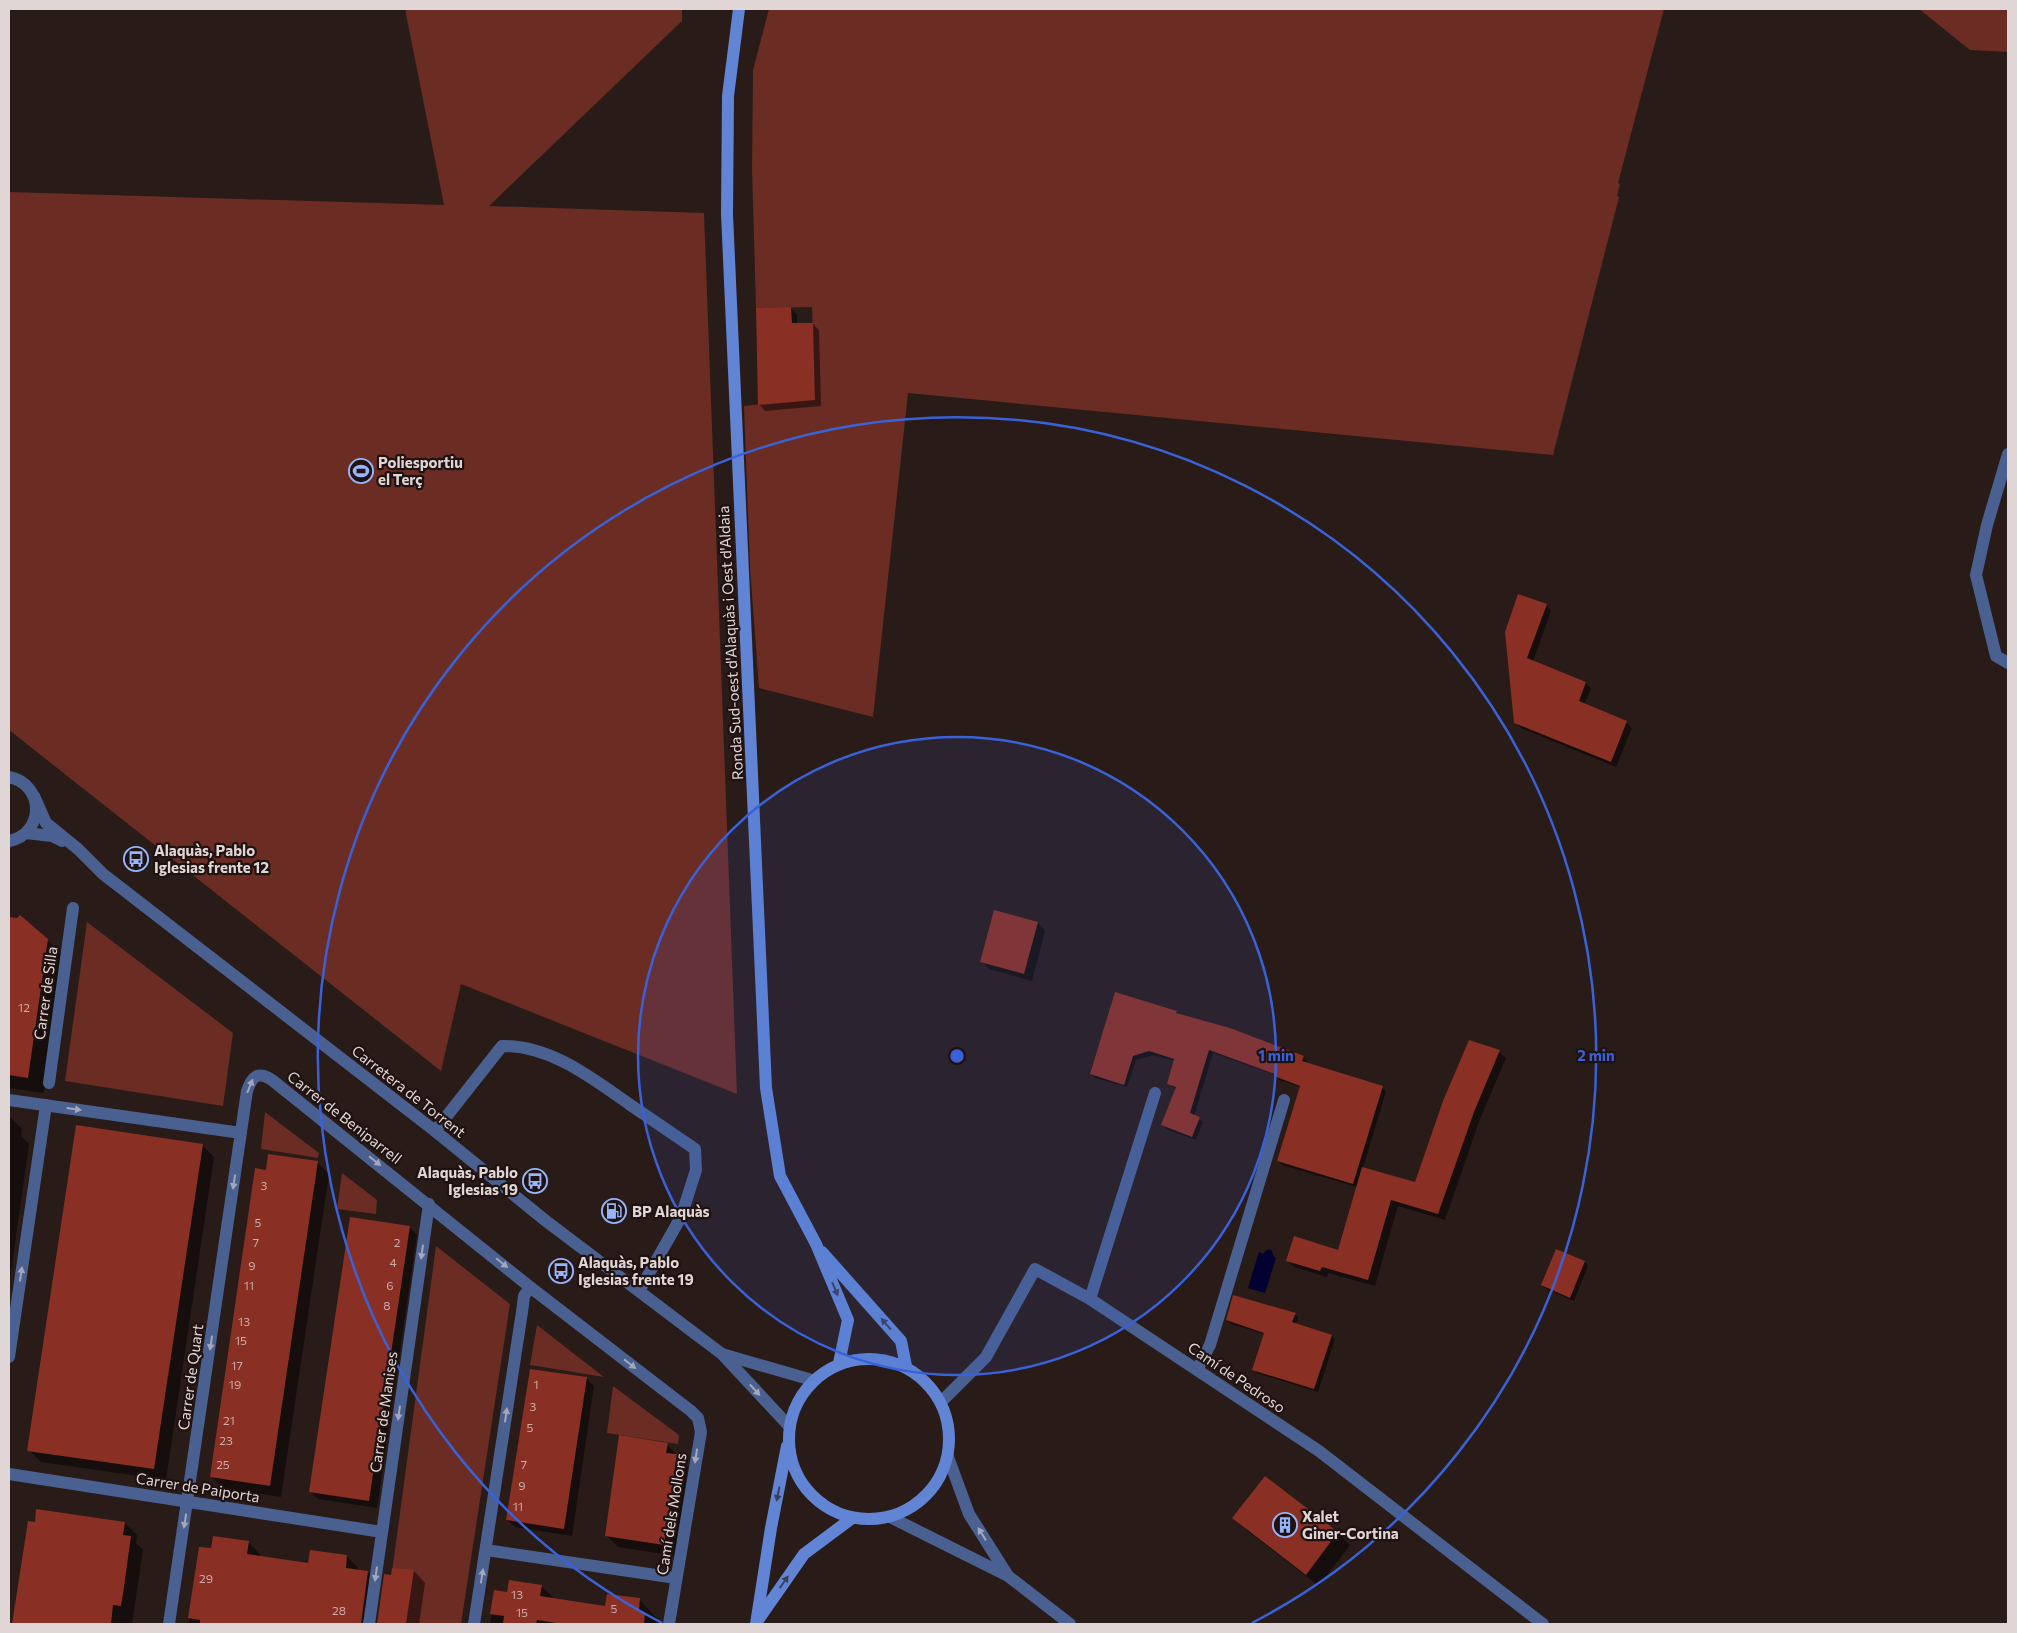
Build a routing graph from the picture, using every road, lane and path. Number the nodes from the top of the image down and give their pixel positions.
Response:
1 (739, 9) edge
2 (745, 9) edge
3 (737, 31) junction
4 (2008, 454) edge
5 (2008, 663) edge
6 (10, 777) edge
7 (34, 796) junction
8 (26, 833) junction
9 (9, 841) edge
10 (78, 848) junction
11 (73, 908) dead end
12 (48, 1083) dead end
13 (1155, 1093) dead end
14 (9, 1100) edge
15 (1284, 1100) dead end
16 (46, 1105) junction
17 (435, 1131) junction
18 (241, 1133) junction
19 (429, 1204) junction
20 (816, 1244) junction
21 (530, 1287) junction
22 (640, 1291) junction
23 (1090, 1299) junction
24 (722, 1354) junction
25 (9, 1357) edge
26 (840, 1362) junction
27 (906, 1366) junction
28 (1197, 1370) junction
29 (812, 1380) junction
30 (940, 1402) junction
31 (691, 1411) joint
32 (788, 1425) junction
33 (787, 1446) junction
34 (948, 1457) junction
35 (9, 1474) edge
36 (188, 1502) junction
37 (892, 1518) junction
38 (852, 1519) junction
39 (382, 1532) junction
40 (486, 1550) junction
41 (1008, 1576) junction
42 (676, 1578) junction
43 (756, 1623) edge
44 (170, 1624) edge
45 (369, 1624) edge
46 (474, 1624) edge
47 (670, 1624) edge
48 (1070, 1624) edge
49 (1543, 1624) edge

1 - 3 main road, Ronda Sud-oest d'Alaquàs i Oest d'Aldaia
2 - 3 main road, Ronda Sud-oest d'Alaquàs i Oest d'Aldaia
3 - 20 main road, Ronda Sud-oest d'Alaquàs i Oest d'Aldaia
4 - 5 street
6 - 7 street
7 - 8 street
7 - 10 street, Carretera de Torrent
8 - 9 street
8 - 10 street, Carretera de Torrent
10 - 17 street, Carretera de Torrent
11 - 12 street, Carrer de Silla
13 - 23 street
14 - 16 street
15 - 28 street
16 -> 18 street
25 -> 16 street
17 - 22 street, Carretera de Torrent
17 - 22 street
18 -> 19 street, Carrer de Beniparrell
18 -> 36 street, Carrer de Quart
19 -> 21 street, Carrer de Beniparrell
19 -> 39 street, Carrer de Manises
20 -> 26 main road, Ronda Sud-oest d'Alaquàs i Oest d'Aldaia
27 -> 20 main road, Ronda Sud-oest d'Alaquàs i Oest d'Aldaia
21 -> 31 street, Carrer de Beniparrell
40 -> 21 street
22 - 24 street, Carretera de Torrent
23 - 28 street, Camí de Pedroso
23 - 30 street, Camí de Pedroso
24 - 29 street, Carretera de Torrent
24 -> 32 street, Carretera de Torrent
26 - 27 main road
26 - 29 main road
27 - 30 main road
28 - 49 street, Camí de Pedroso
29 - 32 main road
30 - 34 main road
31 -> 42 street, Camí dels Mollons
32 - 33 main road
33 - 38 main road
33 -> 43 main road
34 - 37 main road
41 -> 34 street
35 - 36 street, Carrer de Paiporta
36 - 39 street, Carrer de Paiporta
36 -> 44 street, Carrer de Quart
37 - 38 main road
37 - 41 street
43 -> 38 main road
39 -> 45 street, Carrer de Manises
40 - 42 street
46 -> 40 street
41 - 48 street
42 - 47 street, Camí dels Mollons

